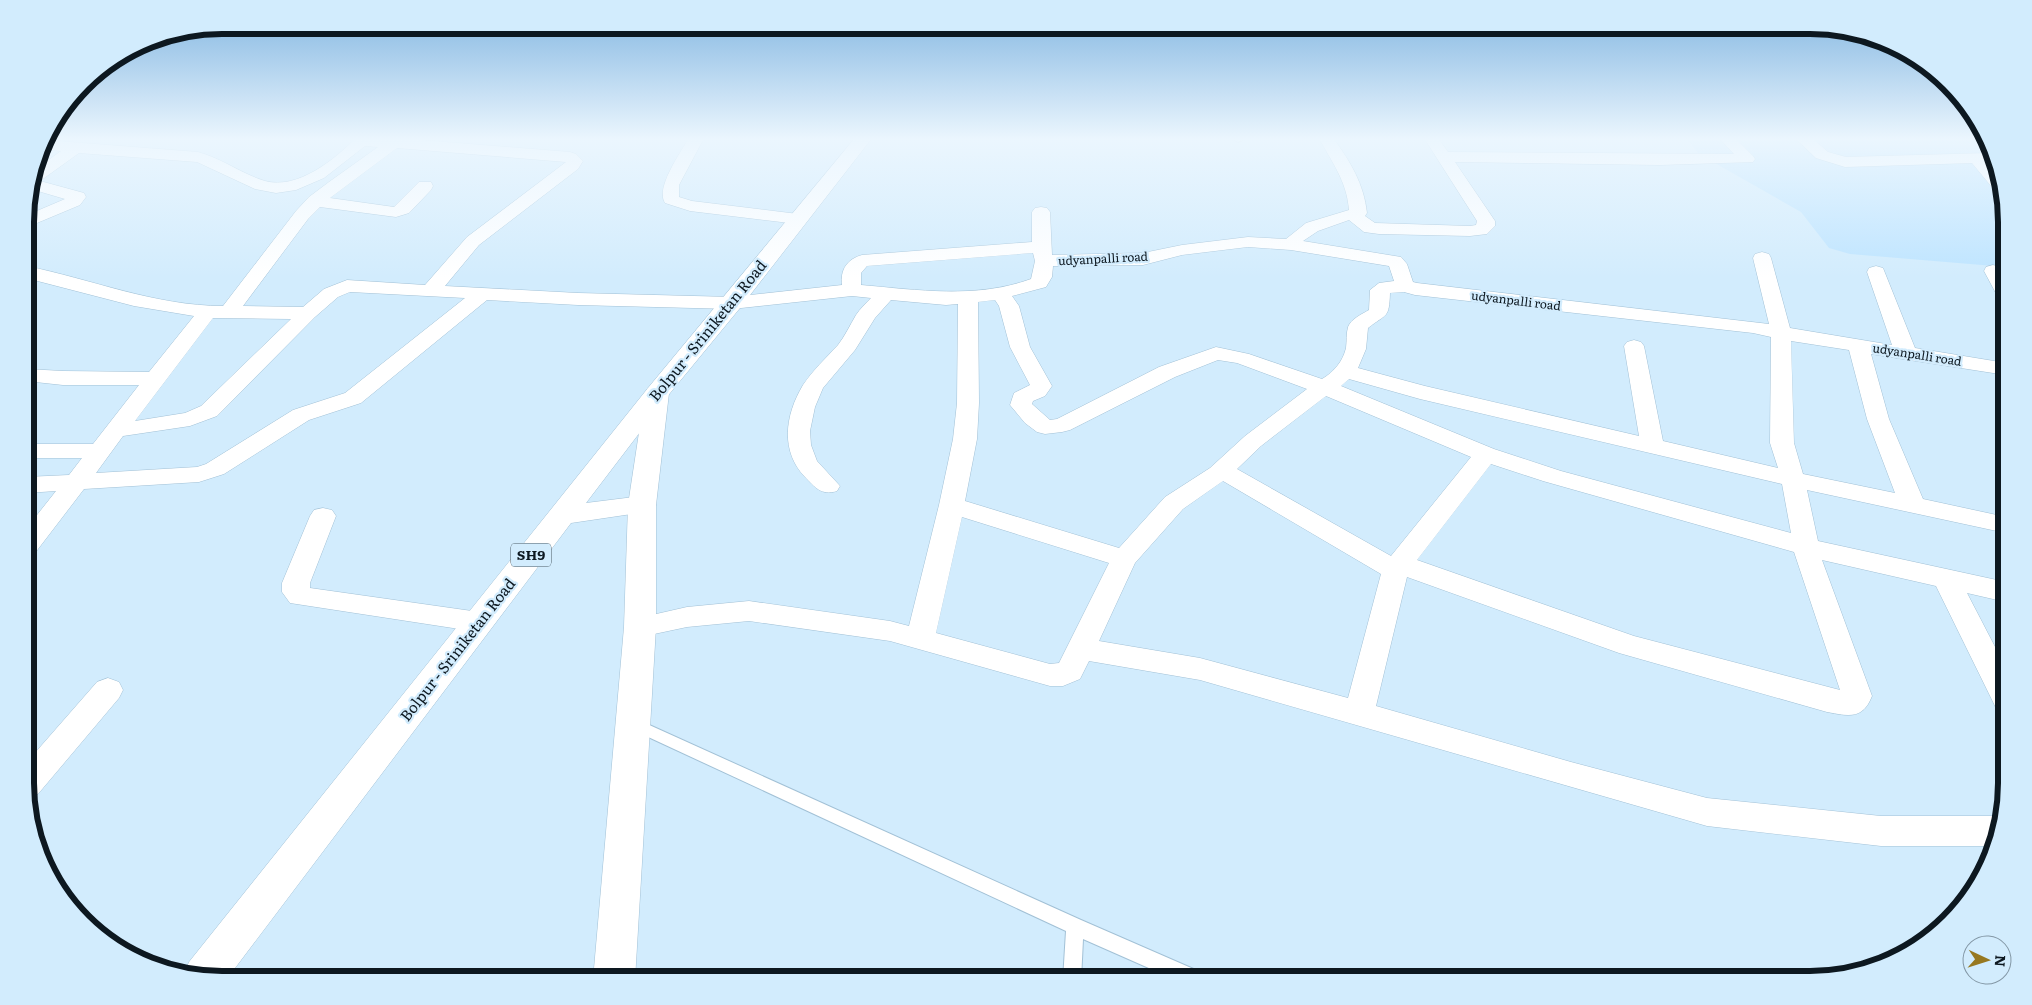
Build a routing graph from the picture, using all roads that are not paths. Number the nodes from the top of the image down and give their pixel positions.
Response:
1 (37, 185) edge
2 (266, 185) edge
3 (293, 185) edge
4 (335, 185) edge
5 (546, 185) edge
6 (671, 185) edge
7 (826, 185) edge
8 (1352, 185) edge
9 (1462, 185) edge
10 (425, 186) dead end
11 (314, 201) junction
12 (1041, 212) dead end
13 (1352, 214) junction
14 (34, 219) edge
15 (798, 220) junction
16 (1410, 230) junction
17 (1291, 245) junction
18 (1042, 254) junction
19 (1762, 258) dead end
20 (1394, 261) junction
21 (1993, 271) dead end
22 (1876, 272) dead end
23 (34, 274) edge
24 (1998, 280) edge
25 (1404, 286) junction
26 (852, 290) junction
27 (429, 292) junction
28 (886, 292) junction
29 (482, 294) junction
30 (1001, 294) junction
31 (968, 297) junction
32 (732, 303) junction
33 (217, 312) junction
34 (308, 313) junction
35 (1781, 333) junction
36 (1634, 346) dead end
37 (1858, 346) junction
38 (1906, 353) junction
39 (1998, 368) edge
40 (1345, 371) junction
41 (34, 376) edge
42 (155, 379) junction
43 (1326, 388) junction
44 (657, 393) junction
45 (114, 430) junction
46 (1652, 446) junction
47 (34, 451) edge
48 (102, 451) junction
49 (1486, 454) junction
50 (1219, 473) junction
51 (1793, 479) junction
52 (78, 482) junction
53 (34, 485) edge
54 (828, 486) dead end
55 (952, 504) junction
56 (642, 505) junction
57 (1914, 506) junction
58 (562, 515) junction
59 (323, 516) dead end
60 (1998, 523) edge
61 (34, 537) edge
62 (1807, 545) junction
63 (1124, 560) junction
64 (1397, 567) junction
65 (1946, 579) junction
66 (1998, 590) edge
67 (479, 622) junction
68 (640, 627) junction
69 (920, 640) junction
70 (1080, 649) junction
71 (1998, 682) edge
72 (108, 690) dead end
73 (1359, 713) junction
74 (634, 724) junction
75 (34, 776) edge
76 (1992, 831) edge
77 (1075, 926) junction
78 (208, 971) edge
79 (615, 971) edge
80 (1072, 971) edge
81 (1178, 971) edge

1 - 14 street
2 - 3 street
4 - 11 street
5 - 27 street
6 - 15 street
7 - 15 main road, Bolpur - Sriniketan Road / SH9
8 - 13 street
9 - 16 street
10 - 11 street
11 - 33 street
12 - 18 street, udyanpalli road
13 - 16 street
13 - 17 street
15 - 32 main road, Bolpur - Sriniketan Road / SH9
16 - 20 street
17 - 18 street, udyanpalli road
17 - 20 street, udyanpalli road
18 - 26 street
18 - 30 street, udyanpalli road
19 - 35 street
20 - 25 street
21 - 24 street
22 - 38 street
23 - 33 street
25 - 35 street, udyanpalli road
25 - 40 street, udyanpalli road
26 - 28 street, udyanpalli road
26 - 32 street, udyanpalli road
27 - 29 street, udyanpalli road
27 - 34 street, udyanpalli road
28 - 31 street, udyanpalli road
28 - 54 street
29 - 32 street, udyanpalli road
29 - 52 street
30 - 31 street, udyanpalli road
30 - 43 street
31 - 55 street
32 - 44 main road, Bolpur - Sriniketan Road / SH9
33 - 34 street
33 - 42 street
34 - 45 street, udyanpalli road
35 - 37 street, udyanpalli road
35 - 51 street
36 - 46 street
37 - 38 street, udyanpalli road
37 - 57 street
38 - 39 street, udyanpalli road
40 - 43 street
40 - 46 street
41 - 42 street
42 - 45 street
43 - 49 street
43 - 50 street
44 - 56 main road
44 - 58 main road, Bolpur - Sriniketan Road / SH9
45 - 48 street
46 - 51 street
47 - 48 street
48 - 52 street
49 - 62 street
49 - 64 street
50 - 63 street
50 - 64 street
51 - 57 street
51 - 62 street
52 - 53 street
52 - 61 street
55 - 63 street
55 - 69 street
56 - 58 main road
56 - 68 main road
57 - 60 street
58 - 67 main road, Bolpur - Sriniketan Road / SH9
59 - 67 street
62 - 64 street
62 - 65 street
63 - 70 street
64 - 73 street
65 - 66 street
65 - 71 street
67 - 78 main road, Bolpur - Sriniketan Road / SH9
68 - 69 street
68 - 74 main road
69 - 70 street
70 - 73 street
72 - 75 street
73 - 76 street
74 - 77 lane
74 - 79 main road
77 - 80 lane
77 - 81 lane

